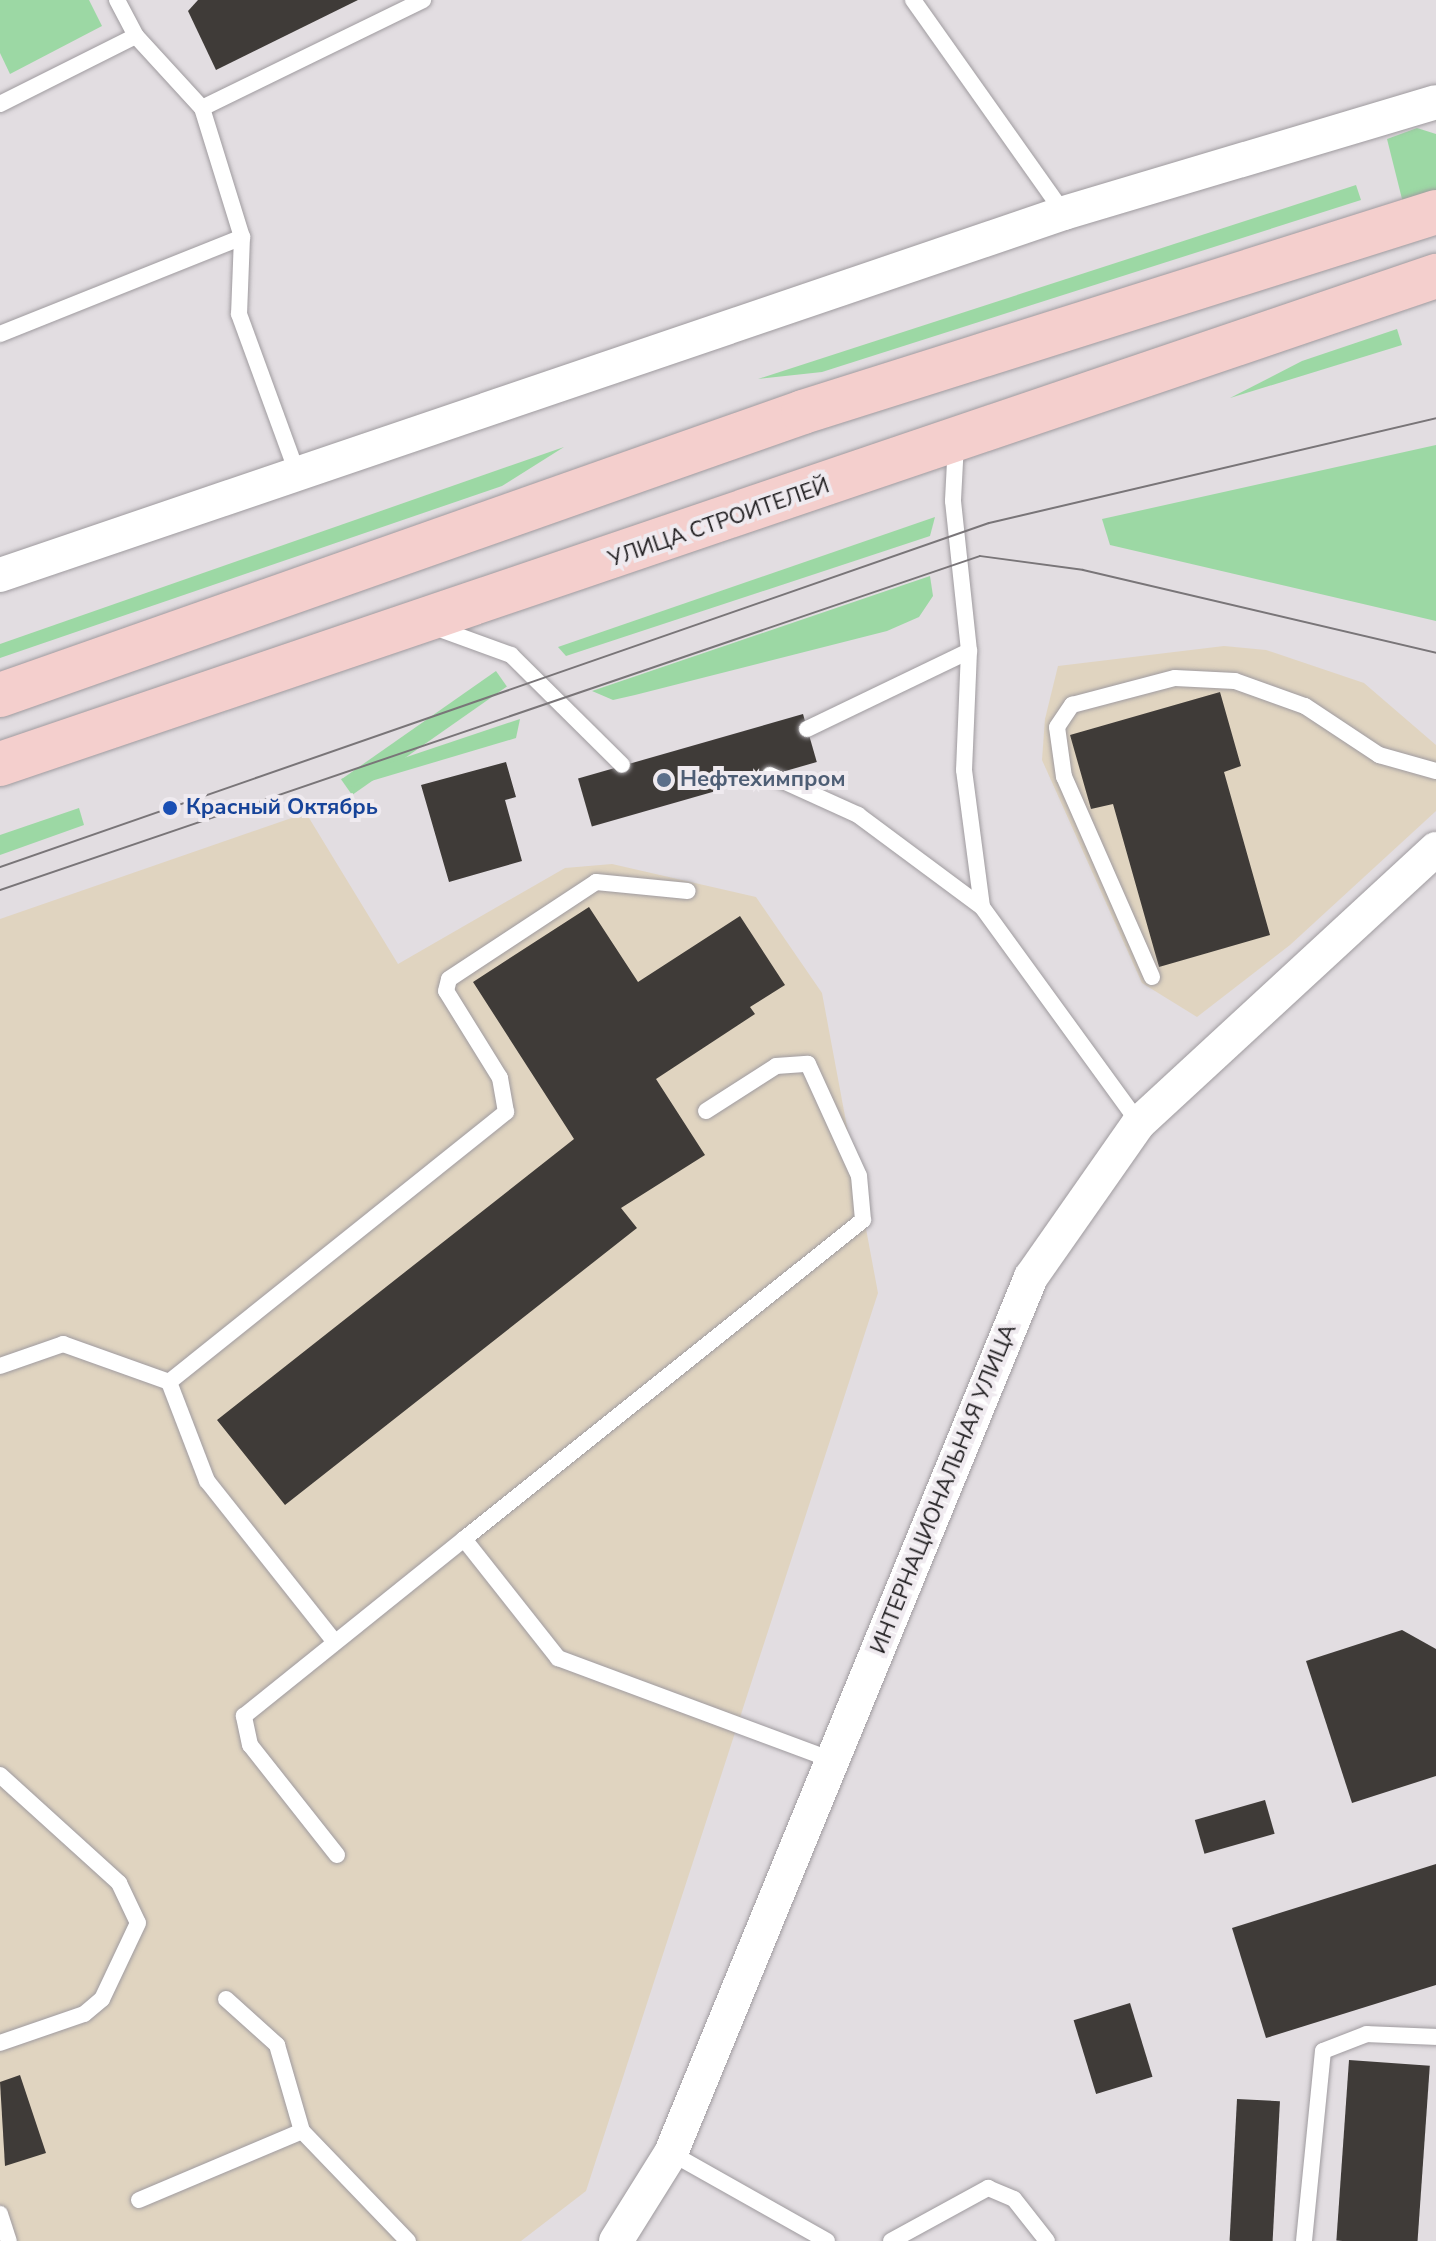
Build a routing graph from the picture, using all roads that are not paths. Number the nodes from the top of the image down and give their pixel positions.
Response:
1 (117, 0) edge
2 (423, 0) edge
3 (913, 0) edge
4 (136, 36) junction
5 (1436, 102) edge
6 (0, 104) edge
7 (202, 108) junction
8 (1436, 212) edge
9 (1064, 213) junction
10 (242, 237) junction
11 (1436, 276) edge
12 (0, 334) edge
13 (956, 441) junction
14 (296, 470) junction
15 (0, 575) edge
16 (425, 624) junction
17 (969, 651) junction
18 (0, 695) edge
19 (807, 729) dead end
20 (0, 764) edge
21 (622, 765) dead end
22 (1436, 771) edge
23 (770, 775) dead end
24 (1436, 849) edge
25 (688, 891) dead end
26 (982, 907) junction
27 (1152, 977) dead end
28 (706, 1111) dead end
29 (1139, 1123) junction
30 (0, 1366) edge
31 (169, 1382) junction
32 (464, 1539) junction
33 (334, 1641) junction
34 (833, 1760) junction
35 (0, 1775) edge
36 (337, 1855) dead end
37 (226, 1999) dead end
38 (1436, 2037) edge
39 (0, 2043) edge
40 (302, 2131) junction
41 (671, 2153) junction
42 (139, 2200) dead end
43 (0, 2214) edge
44 (405, 2240) edge
45 (9, 2241) edge
46 (616, 2241) edge
47 (827, 2241) edge
48 (891, 2241) edge
49 (1047, 2241) edge
50 (1304, 2241) edge

1 - 4 lane
2 - 7 lane
3 - 9 lane
4 - 6 lane
4 - 7 lane
5 - 9 street
7 - 10 lane
8 - 18 main road
9 - 14 street
10 - 12 lane
10 - 14 lane
11 - 13 main road, УЛИЦА СТРОИТЕЛЕЙ
13 - 16 main road, УЛИЦА СТРОИТЕЛЕЙ
13 - 17 lane
14 - 15 street
16 - 20 main road, УЛИЦА СТРОИТЕЛЕЙ
16 - 21 lane
17 - 19 lane
17 - 26 lane
22 - 27 lane
23 - 26 lane
24 - 29 street, ИНТЕРНАЦИОНАЛЬНАЯ УЛИЦА
25 - 31 lane
26 - 29 lane
28 - 32 lane
29 - 34 street, ИНТЕРНАЦИОНАЛЬНАЯ УЛИЦА
30 - 31 lane
31 - 33 lane
32 - 33 lane
32 - 34 lane
33 - 36 lane
34 - 41 street, ИНТЕРНАЦИОНАЛЬНАЯ УЛИЦА
35 - 39 lane
37 - 40 lane
38 - 50 lane
40 - 42 lane
40 - 44 lane
41 - 46 street, ИНТЕРНАЦИОНАЛЬНАЯ УЛИЦА
41 - 47 lane
43 - 45 lane
48 - 49 lane

